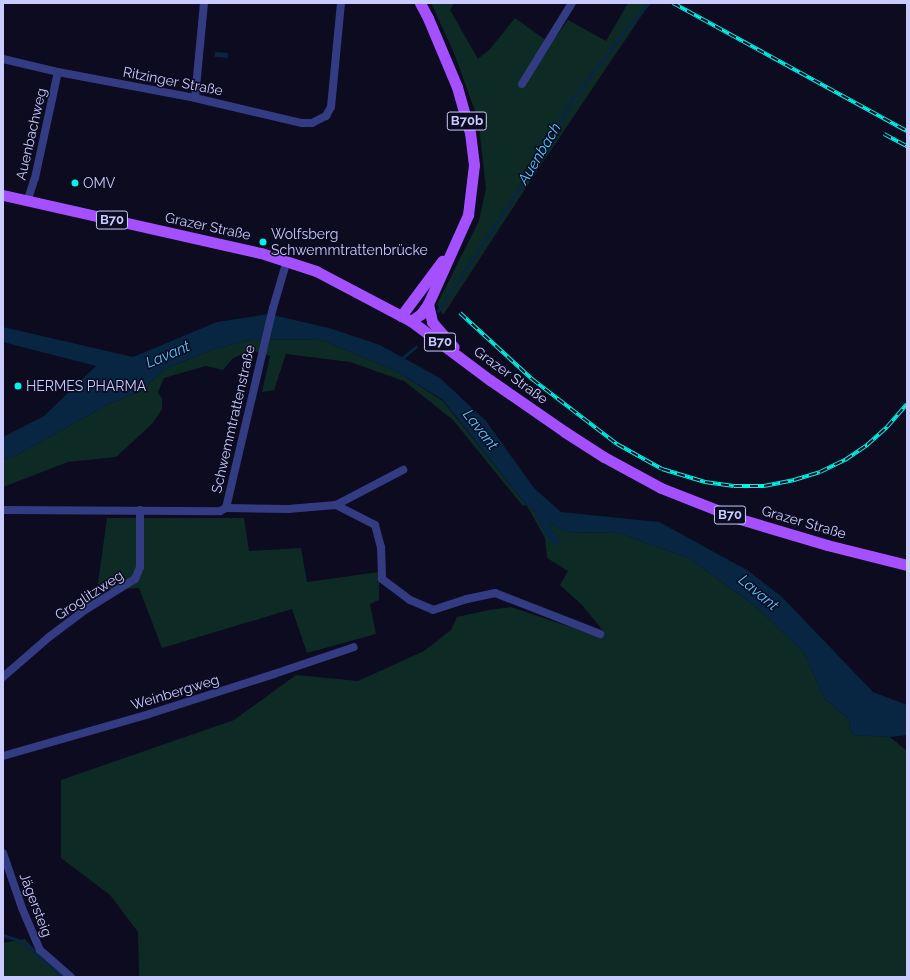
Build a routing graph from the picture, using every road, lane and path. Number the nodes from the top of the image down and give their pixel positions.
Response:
1 (204, 3) edge
2 (341, 3) edge
3 (420, 3) edge
4 (572, 3) edge
5 (3, 59) edge
6 (58, 72) junction
7 (522, 84) dead end
8 (195, 98) junction
9 (3, 195) edge
10 (27, 202) junction
11 (454, 245) junction
12 (287, 260) junction
13 (428, 304) junction
14 (406, 318) junction
15 (469, 364) junction
16 (403, 470) dead end
17 (336, 505) junction
18 (226, 508) junction
19 (3, 510) edge
20 (140, 510) junction
21 (907, 565) edge
22 (600, 634) dead end
23 (354, 647) dead end
24 (3, 678) edge
25 (3, 756) edge
26 (3, 852) edge
27 (71, 977) edge

1 - 8 street
2 - 8 street, Ritzinger Straße
3 - 11 main road, B70b
4 - 7 street
5 - 6 street, Ritzinger Straße
6 - 8 street, Ritzinger Straße
6 - 10 street, Auenbachweg
9 - 10 main road, Grazer Straße / B70
10 - 12 main road, Grazer Straße / B70
11 - 13 main road, B70b
11 - 14 main road, B70b
12 - 14 main road, Grazer Straße / B70
12 - 18 street, Schwemmtrattenstraße
13 - 14 main road, B70b
13 - 15 main road
14 - 15 main road, Grazer Straße / B70
15 - 21 main road, Grazer Straße / B70
16 - 17 street
17 - 18 street
17 - 22 street
18 - 20 street, Schwemmtrattenstraße
19 - 20 street, Schwemmtrattenstraße
20 - 24 street, Groglitzweg
23 - 25 street, Weinbergweg
26 - 27 street, Jägersteig

